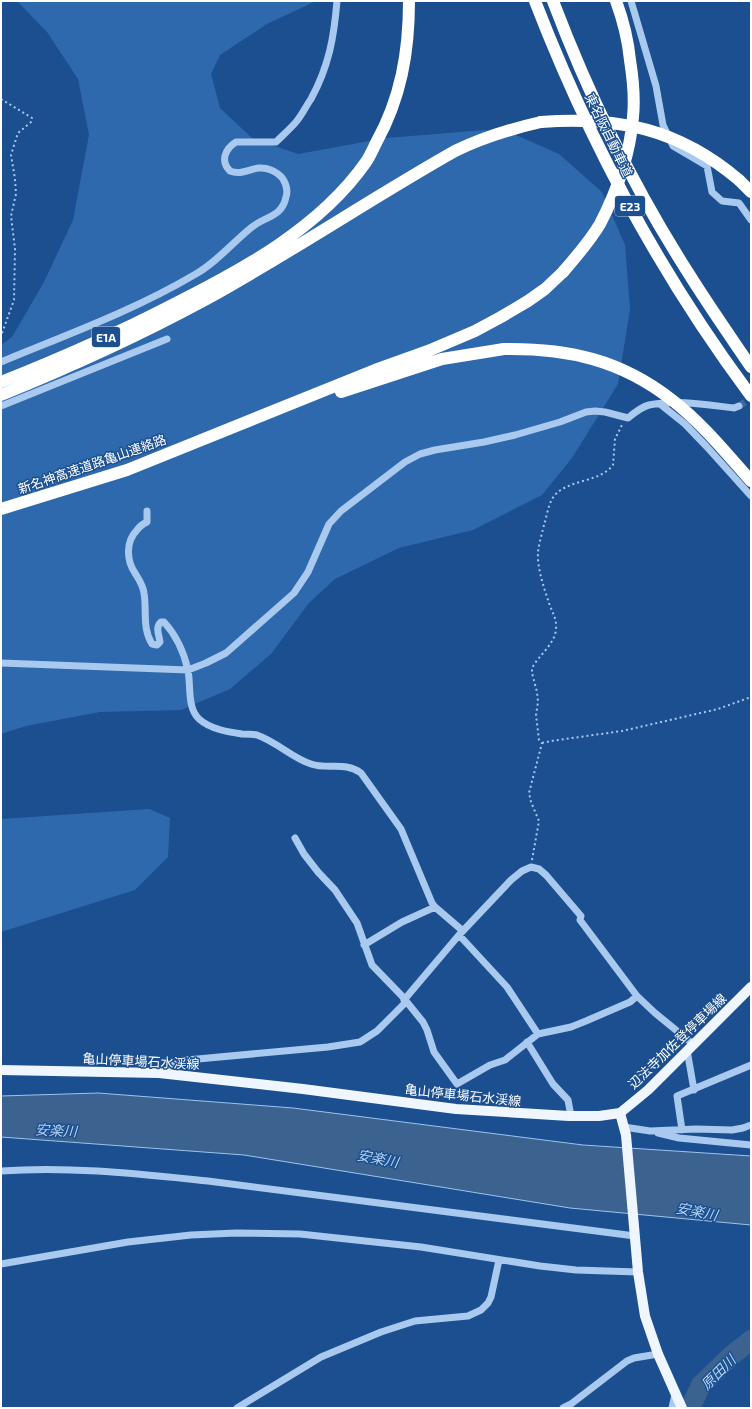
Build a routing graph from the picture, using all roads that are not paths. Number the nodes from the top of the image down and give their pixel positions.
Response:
1 (337, 1) edge
2 (409, 1) edge
3 (535, 1) edge
4 (616, 1) edge
5 (631, 1) edge
6 (553, 2) edge
7 (751, 192) edge
8 (751, 220) edge
9 (167, 339) dead end
10 (1, 362) edge
11 (751, 367) edge
12 (1, 382) edge
13 (1, 395) edge
14 (751, 396) edge
15 (660, 404) junction
16 (1, 406) edge
17 (739, 406) tunnel mouth
18 (213, 435) junction
19 (751, 481) edge
20 (751, 496) edge
21 (1, 509) edge
22 (147, 511) dead end
23 (1, 662) edge
24 (188, 670) junction
25 (295, 838) dead end
26 (435, 908) junction
27 (461, 933) junction
28 (364, 945) junction
29 (751, 987) edge
30 (637, 996) junction
31 (405, 1001) junction
32 (538, 1034) junction
33 (527, 1042) junction
34 (690, 1047) junction
35 (751, 1065) edge
36 (1, 1070) edge
37 (159, 1073) junction
38 (694, 1090) junction
39 (620, 1113) junction
40 (571, 1116) junction
41 (751, 1125) edge
42 (682, 1130) junction
43 (625, 1131) junction
44 (650, 1132) junction
45 (751, 1145) edge
46 (1, 1171) edge
47 (635, 1232) junction
48 (499, 1260) junction
49 (1, 1264) edge
50 (638, 1272) junction
51 (658, 1354) junction
52 (678, 1407) edge
53 (237, 1408) edge
54 (562, 1408) edge

1 - 10 street
2 - 12 highway, E1A
3 - 14 highway, 東名阪自動車道 / E23
4 - 18 highway, bridge
5 - 8 street
6 - 11 highway, 東名阪自動車道 / E23
7 - 13 highway, bridge
9 - 16 street
15 - 17 street
15 - 20 street
15 - 24 street
18 - 19 highway, bridge
18 - 21 highway, 新名神高速道路亀山連絡路
22 - 24 street
23 - 24 street
24 - 26 street
25 - 28 street
26 - 27 street
26 - 28 street
27 - 30 street
27 - 31 street
27 - 32 street
28 - 31 street
29 - 34 main road, 辺法寺加佐登停車場線
30 - 32 street
30 - 34 street
31 - 33 street
31 - 37 street
32 - 33 street
33 - 40 street
34 - 38 street
34 - 39 main road, 辺法寺加佐登停車場線
35 - 38 street
36 - 37 main road, 亀山停車場石水渓線
37 - 40 main road, 亀山停車場石水渓線
38 - 42 street
39 - 40 main road, 亀山停車場石水渓線
39 - 43 main road
41 - 42 street
42 - 44 street
43 - 44 street
43 - 47 main road
44 - 45 street
46 - 47 street
47 - 50 main road
48 - 49 street
48 - 50 street
48 - 53 street
50 - 51 main road
51 - 52 main road
51 - 54 street

